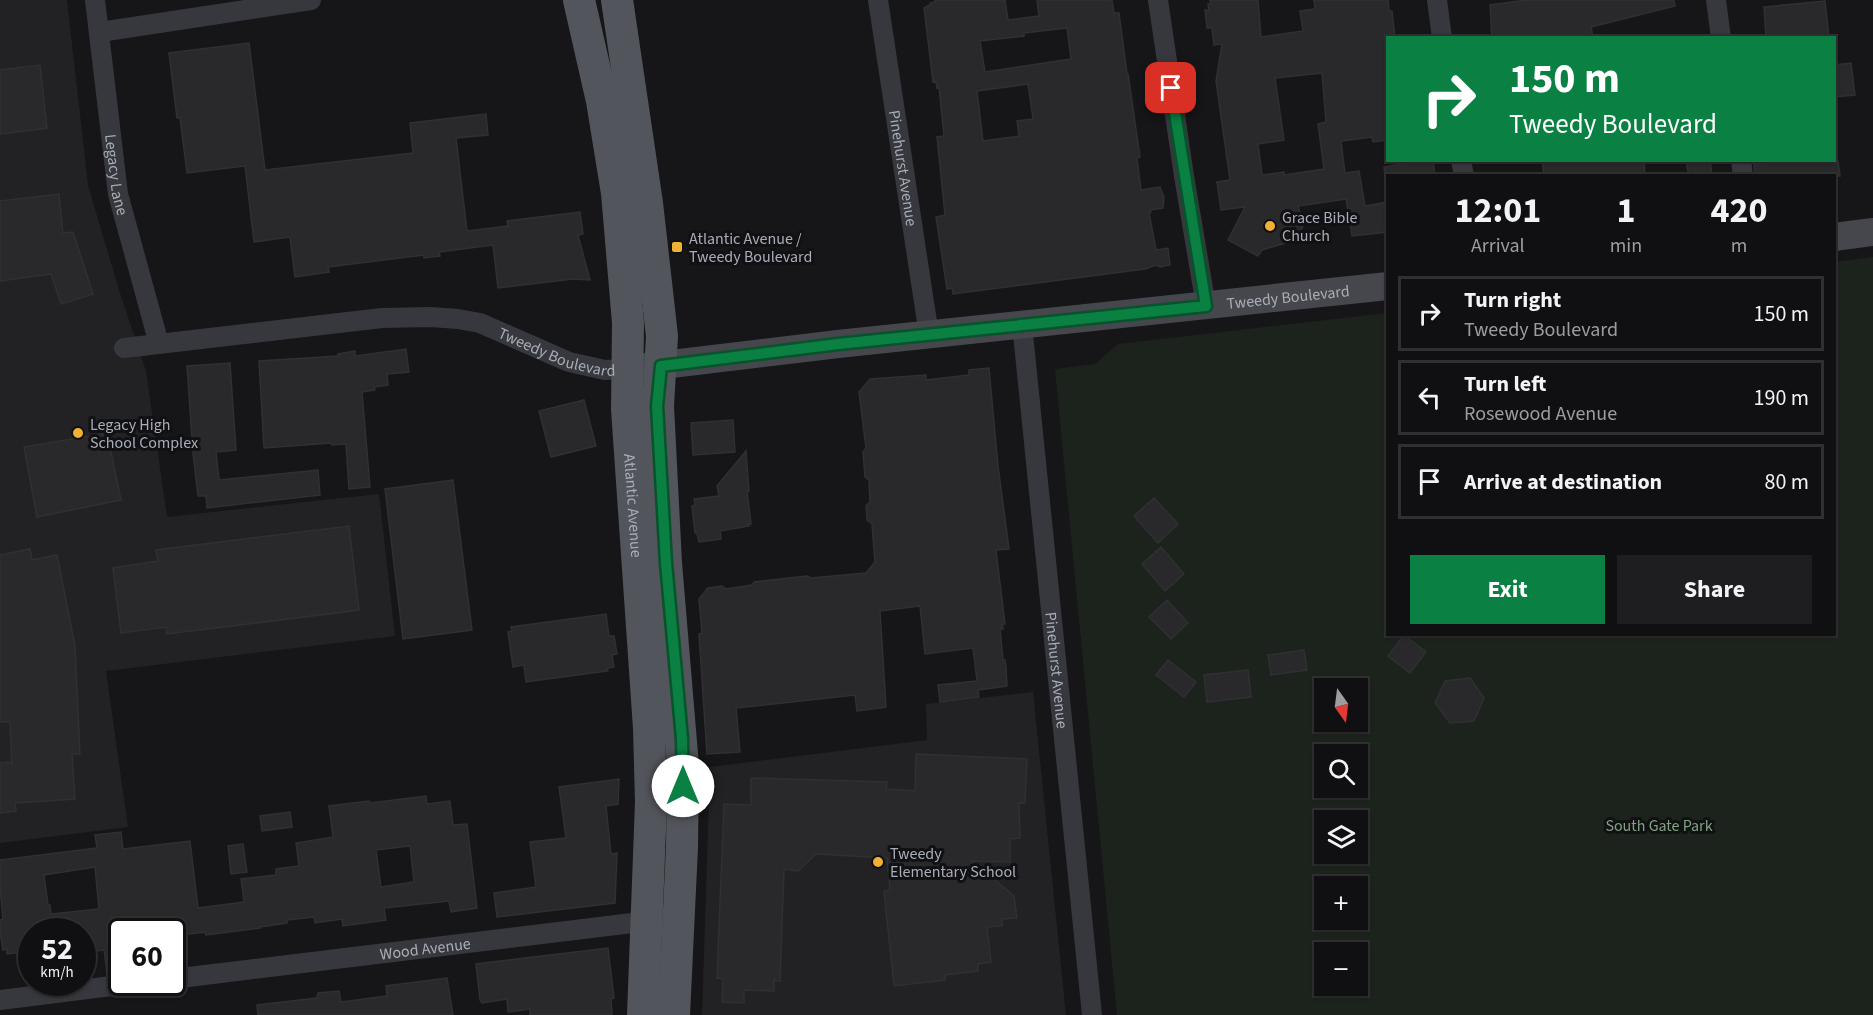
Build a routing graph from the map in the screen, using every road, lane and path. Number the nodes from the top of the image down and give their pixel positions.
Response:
1 (95, 0) edge
2 (311, 0) edge
3 (579, 0) edge
4 (617, 0) edge
5 (878, 0) edge
6 (1158, 0) edge
7 (1437, 0) edge
8 (1716, 0) edge
9 (100, 32) junction
10 (1442, 36) edge
11 (1721, 36) edge
12 (1873, 232) edge
13 (1836, 237) edge
14 (1386, 286) edge
15 (1206, 306) junction
16 (1022, 324) junction
17 (929, 335) junction
18 (159, 344) junction
19 (124, 348) dead end
20 (661, 366) junction
21 (627, 369) junction
22 (663, 919) junction
23 (186, 977) edge
24 (108, 986) edge
25 (0, 1000) edge
26 (643, 1015) edge
27 (674, 1015) edge
28 (1092, 1015) edge

1 - 9 street, Legacy Lane
2 - 9 street
3 - 21 main road, Atlantic Avenue
4 - 20 main road, Atlantic Avenue
5 - 17 street, Pinehurst Avenue
6 - 15 street
7 - 10 street
8 - 11 street
9 - 18 street, Legacy Lane
12 - 13 main road
14 - 15 main road, Tweedy Boulevard
15 - 16 main road, Tweedy Boulevard
16 - 17 main road, Tweedy Boulevard
16 - 28 street, Pinehurst Avenue
17 - 20 main road, Tweedy Boulevard
18 - 19 street, Tweedy Boulevard
18 - 21 street, Tweedy Boulevard
20 - 21 main road, Tweedy Boulevard
20 - 22 main road, Atlantic Avenue
21 - 22 main road, Atlantic Avenue
22 - 23 street, Wood Avenue
22 - 26 main road, Atlantic Avenue
22 - 27 main road, Atlantic Avenue
24 - 25 street

